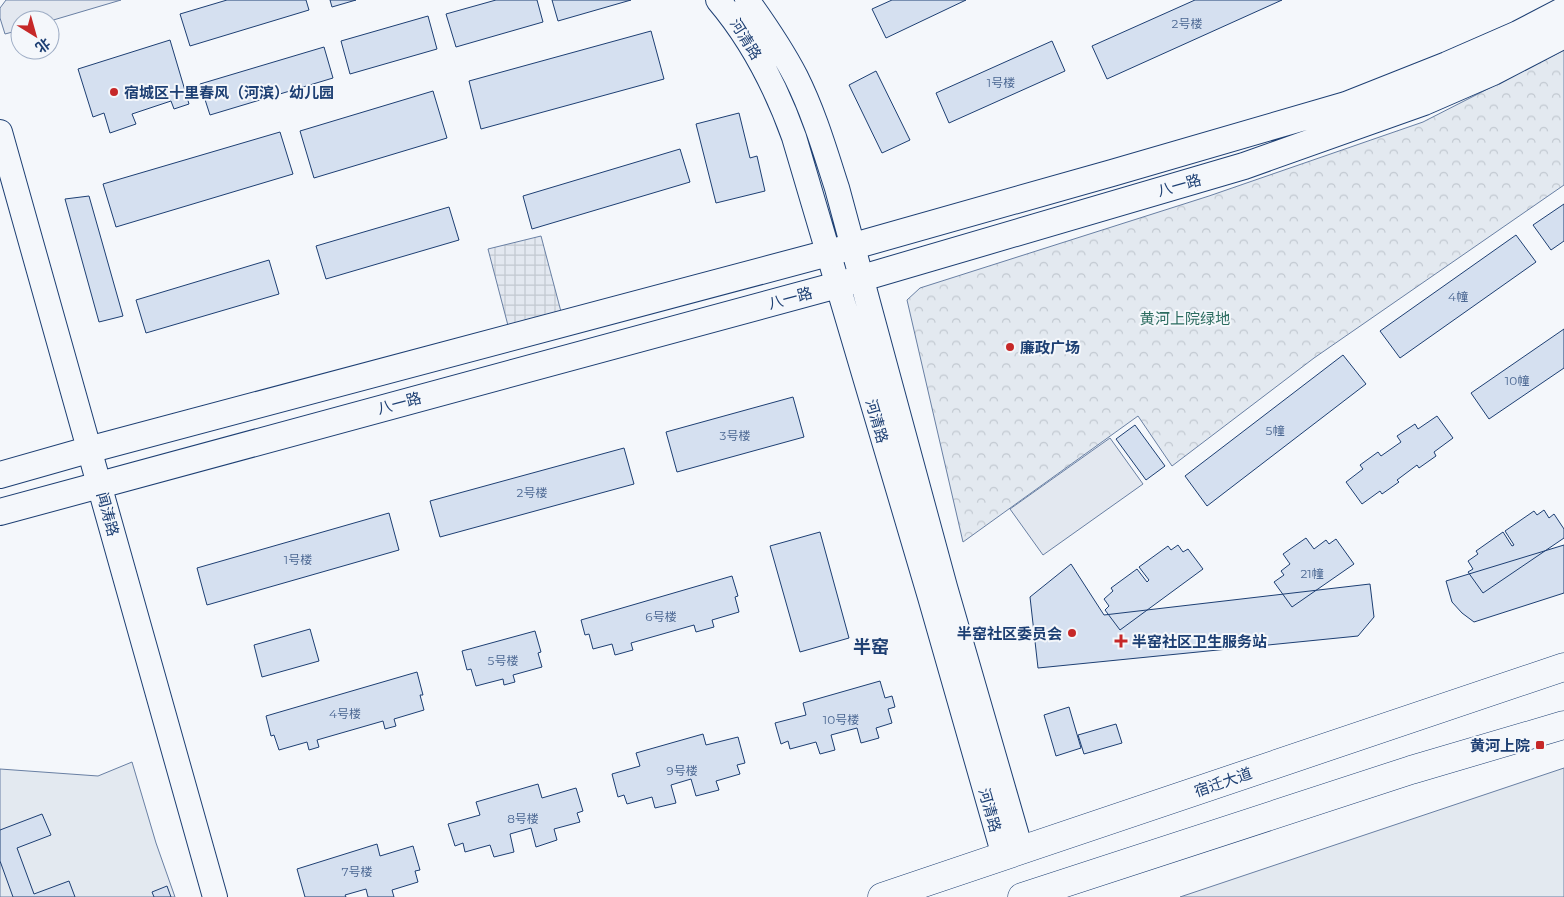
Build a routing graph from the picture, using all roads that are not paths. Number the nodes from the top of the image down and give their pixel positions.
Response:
1 (718, 0) edge
2 (747, 0) edge
3 (1564, 10) edge
4 (1564, 35) edge
5 (0, 132) edge
6 (840, 249) junction
7 (849, 282) junction
8 (88, 450) junction
9 (0, 475) edge
10 (100, 484) junction
11 (0, 512) edge
12 (1564, 667) edge
13 (1564, 725) edge
14 (1012, 853) junction
15 (215, 897) edge
16 (882, 897) edge
17 (1022, 897) edge

1 - 6 street, 河清路
2 - 6 street, 河清路
3 - 6 main road, 八一路
4 - 7 main road, 八一路
5 - 8 street, 闻涛路
6 - 7 street, 河清路
6 - 8 main road, 八一路
7 - 10 main road, 八一路
7 - 14 street, 河清路
8 - 9 main road, 八一路
8 - 10 street, 闻涛路
10 - 11 main road, 八一路
10 - 15 street, 闻涛路
12 - 14 main road, 宿迁大道
13 - 17 main road
14 - 16 main road, 宿迁大道

